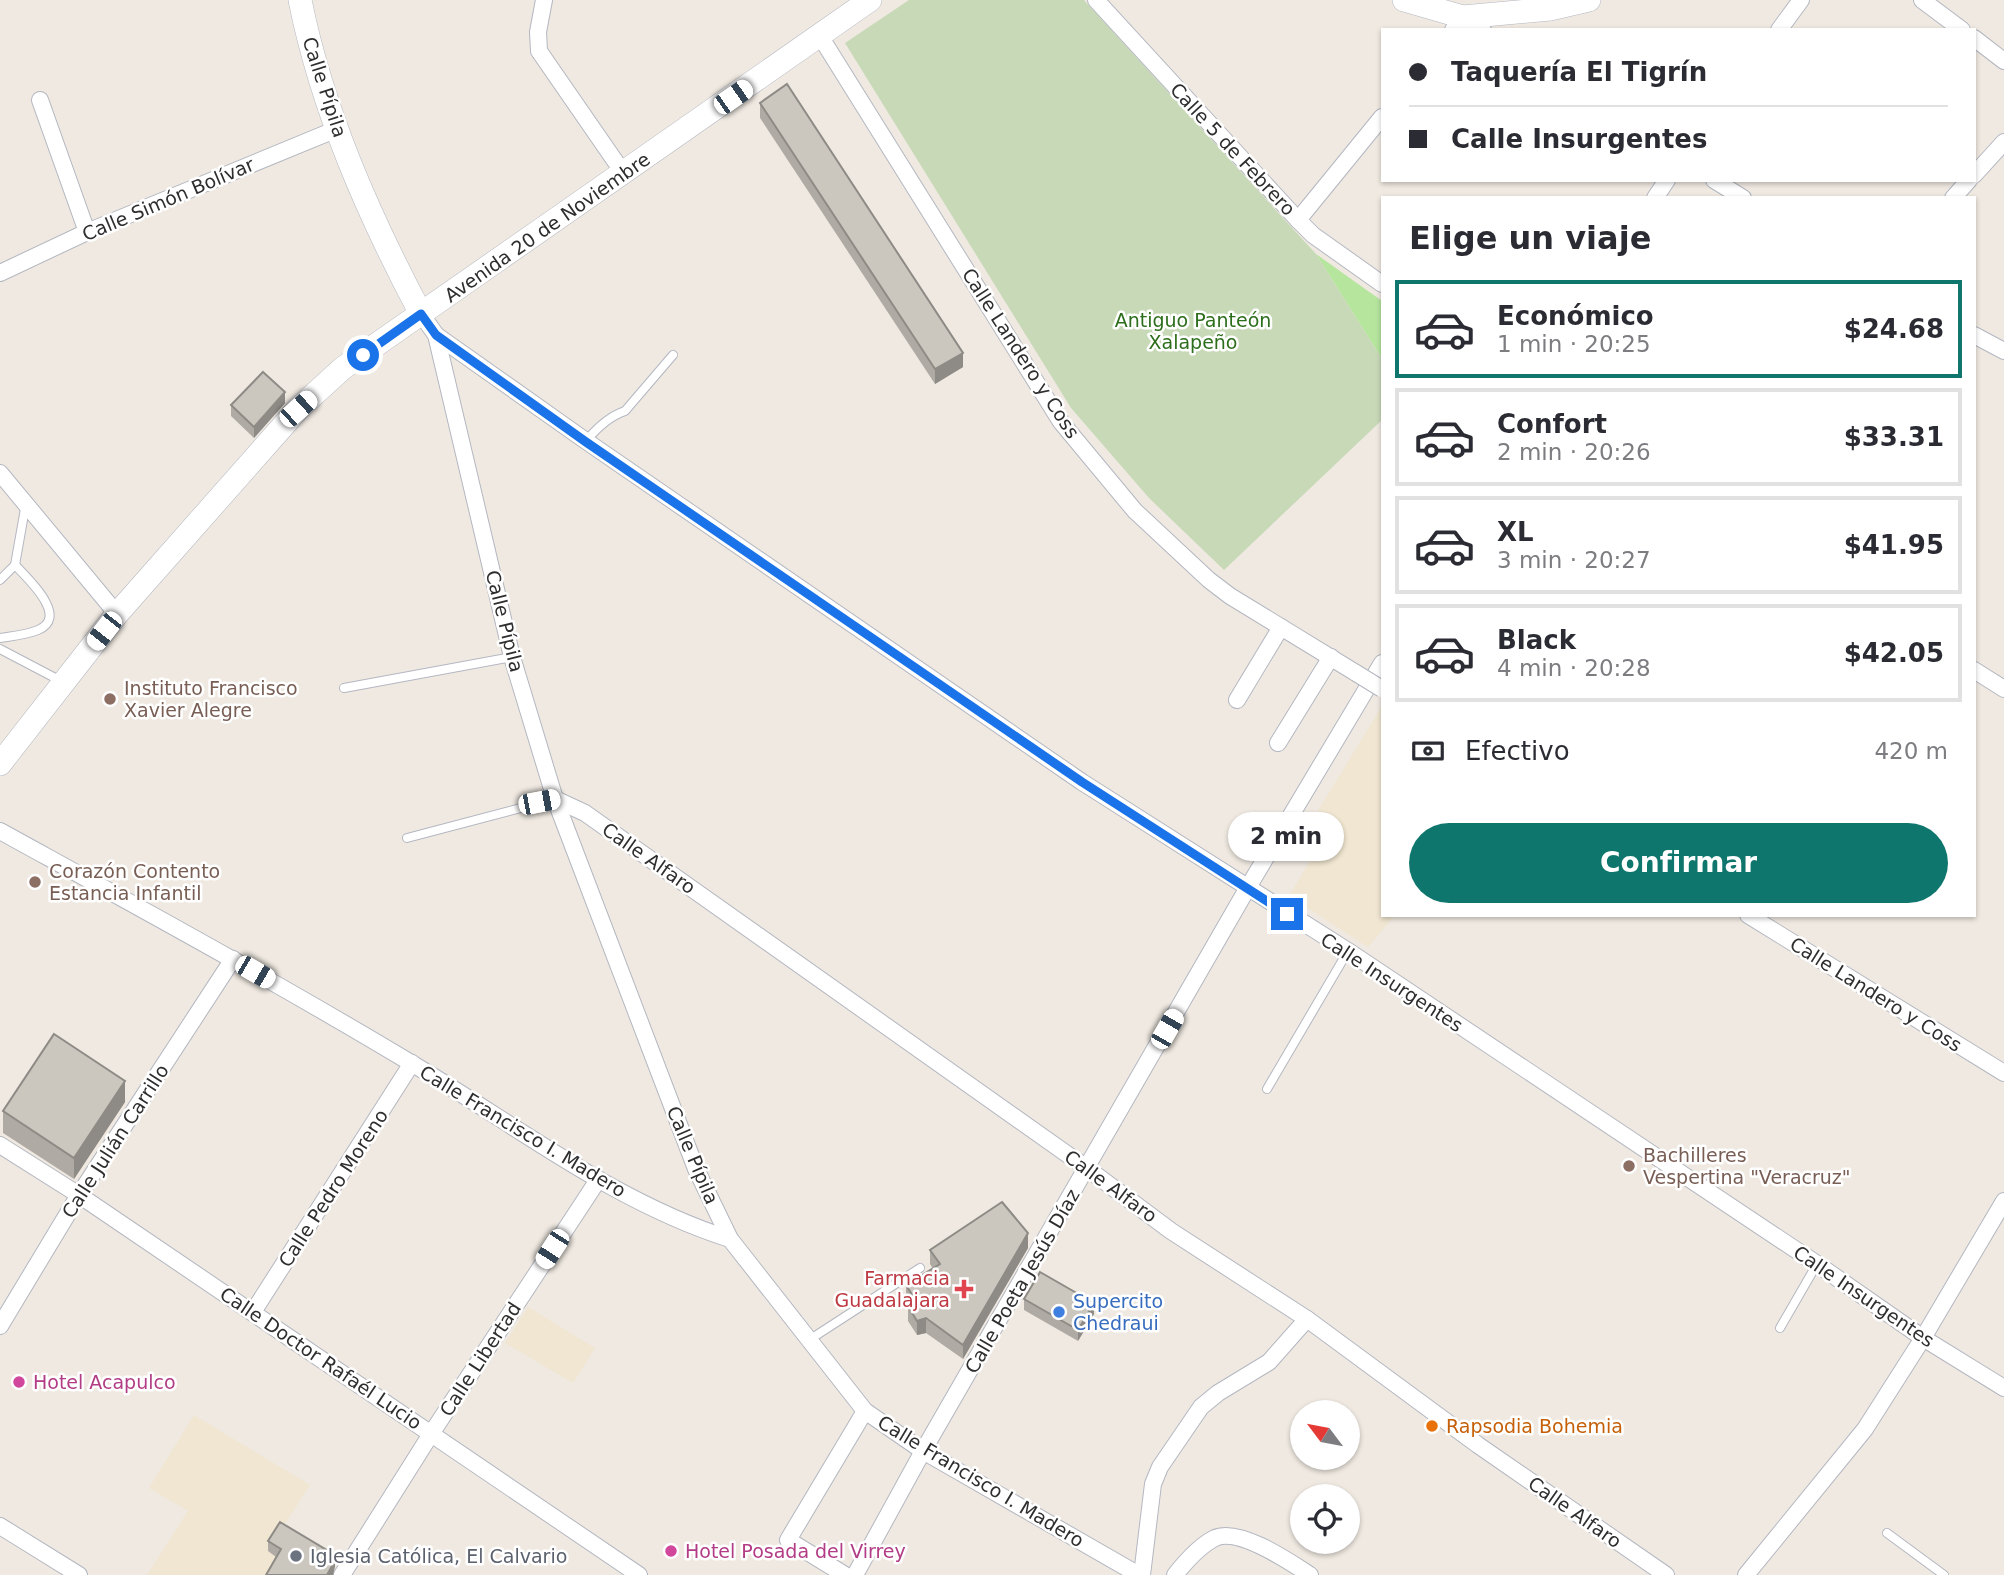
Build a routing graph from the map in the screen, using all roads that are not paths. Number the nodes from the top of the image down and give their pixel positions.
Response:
1 (300, 0) edge
2 (544, 0) edge
3 (870, 0) edge
4 (1096, 0) edge
5 (1404, 0) edge
6 (1589, 0) edge
7 (1801, 0) edge
8 (1923, 0) edge
9 (1458, 23) edge
10 (1476, 28) edge
11 (1780, 28) edge
12 (1959, 28) edge
13 (820, 36) junction
14 (1976, 40) edge
15 (2004, 61) edge
16 (40, 100) dead end
17 (1381, 118) edge
18 (337, 129) junction
19 (2004, 142) edge
20 (1976, 173) edge
21 (624, 174) junction
22 (1717, 182) edge
23 (1967, 182) edge
24 (1740, 196) edge
25 (1955, 196) edge
26 (1298, 220) junction
27 (87, 232) junction
28 (0, 273) edge
29 (1381, 283) edge
30 (421, 314) junction
31 (436, 335) junction
32 (1976, 336) edge
33 (2004, 351) edge
34 (673, 355) dead end
35 (586, 442) junction
36 (0, 473) edge
37 (26, 503) junction
38 (15, 565) junction
39 (0, 579) edge
40 (117, 614) junction
41 (1281, 627) junction
42 (0, 638) edge
43 (0, 649) edge
44 (512, 657) junction
45 (1331, 657) junction
46 (1381, 665) edge
47 (1976, 671) edge
48 (64, 682) junction
49 (344, 688) dead end
50 (1381, 689) edge
51 (2004, 689) edge
52 (1237, 700) dead end
53 (1278, 743) dead end
54 (0, 764) edge
55 (555, 799) junction
56 (0, 831) edge
57 (407, 838) dead end
58 (1247, 889) junction
59 (1751, 917) edge
60 (1348, 951) junction
61 (233, 959) junction
62 (412, 1063) junction
63 (2004, 1073) edge
64 (1267, 1088) dead end
65 (0, 1146) edge
66 (1088, 1169) junction
67 (598, 1180) junction
68 (79, 1195) junction
69 (2004, 1201) edge
70 (730, 1239) junction
71 (1817, 1264) junction
72 (920, 1268) dead end
73 (253, 1312) junction
74 (1307, 1319) junction
75 (0, 1326) edge
76 (1780, 1328) dead end
77 (1923, 1338) junction
78 (810, 1340) junction
79 (2004, 1388) edge
80 (865, 1411) junction
81 (431, 1434) junction
82 (923, 1451) junction
83 (0, 1525) edge
84 (1887, 1533) dead end
85 (79, 1575) edge
86 (342, 1575) edge
87 (639, 1575) edge
88 (845, 1575) edge
89 (855, 1575) edge
90 (1140, 1575) edge
91 (1175, 1575) edge
92 (1310, 1575) edge
93 (1667, 1575) edge
94 (1746, 1575) edge
95 (1944, 1575) edge

1 - 18 main road, Calle Pípila
2 - 21 street
3 - 13 main road, Avenida 20 de Noviembre
4 - 26 street, Calle 5 de Febrero
5 - 9 main road
6 - 9 main road
7 - 11 street
8 - 12 street
9 - 10 street
13 - 21 main road, Avenida 20 de Noviembre
13 - 41 street, Calle Landero y Coss
14 - 15 street
16 - 27 street
17 - 26 street
18 - 27 street, Calle Simón Bolívar
18 - 30 main road, Calle Pípila
19 - 20 street
21 - 30 main road, Avenida 20 de Noviembre
22 - 24 street
23 - 25 street
26 - 29 street, Calle 5 de Febrero
27 - 28 street, Calle Simón Bolívar
30 - 31 street, Calle Pípila
30 - 40 main road, Avenida 20 de Noviembre
31 - 35 street, Calle Insurgentes
31 - 44 street, Calle Pípila
32 - 33 street
34 - 35 lane
35 - 58 street, Calle Insurgentes
36 - 37 street
37 - 38 lane
37 - 40 street
38 - 39 lane
38 - 42 lane
40 - 48 main road, Avenida 20 de Noviembre
41 - 45 street, Calle Landero y Coss
41 - 52 street
43 - 48 lane
44 - 49 lane
44 - 55 street, Calle Pípila
45 - 50 street, Calle Landero y Coss, bridge
45 - 53 street
46 - 58 street, Calle Poeta Jesús Díaz
47 - 51 street
48 - 54 main road, Avenida 20 de Noviembre
55 - 57 lane
55 - 66 street, Calle Alfaro
55 - 70 street, Calle Pípila
56 - 61 street, Calle Francisco I. Madero
58 - 60 street, Calle Insurgentes
58 - 66 street, Calle Poeta Jesús Díaz
59 - 63 street, Calle Landero y Coss
60 - 64 lane
60 - 71 street, Calle Insurgentes
61 - 62 street, Calle Francisco I. Madero
61 - 68 street, Calle Julián Carrillo
62 - 67 street, Calle Francisco I. Madero
62 - 73 street, Calle Pedro Moreno
65 - 68 street, Calle Doctor Rafaél Lucio
66 - 74 street, Calle Alfaro
66 - 82 street, Calle Poeta Jesús Díaz
67 - 70 street, Calle Francisco I. Madero
67 - 81 street, Calle Libertad
68 - 73 street, Calle Doctor Rafaél Lucio
68 - 75 street, Calle Julián Carrillo
69 - 77 street
70 - 78 street, Calle Francisco I. Madero
71 - 76 lane
71 - 77 street, Calle Insurgentes
72 - 78 lane
73 - 81 street, Calle Doctor Rafaél Lucio
74 - 90 street
74 - 93 street, Calle Alfaro
77 - 79 street, Calle Insurgentes
77 - 94 street
78 - 80 street, Calle Francisco I. Madero
80 - 82 street, Calle Francisco I. Madero
80 - 88 street
81 - 86 street, Calle Libertad
81 - 87 street, Calle Doctor Rafaél Lucio
82 - 89 street, Calle Poeta Jesús Díaz
82 - 90 street, Calle Francisco I. Madero
83 - 85 street
84 - 95 lane
91 - 92 street

